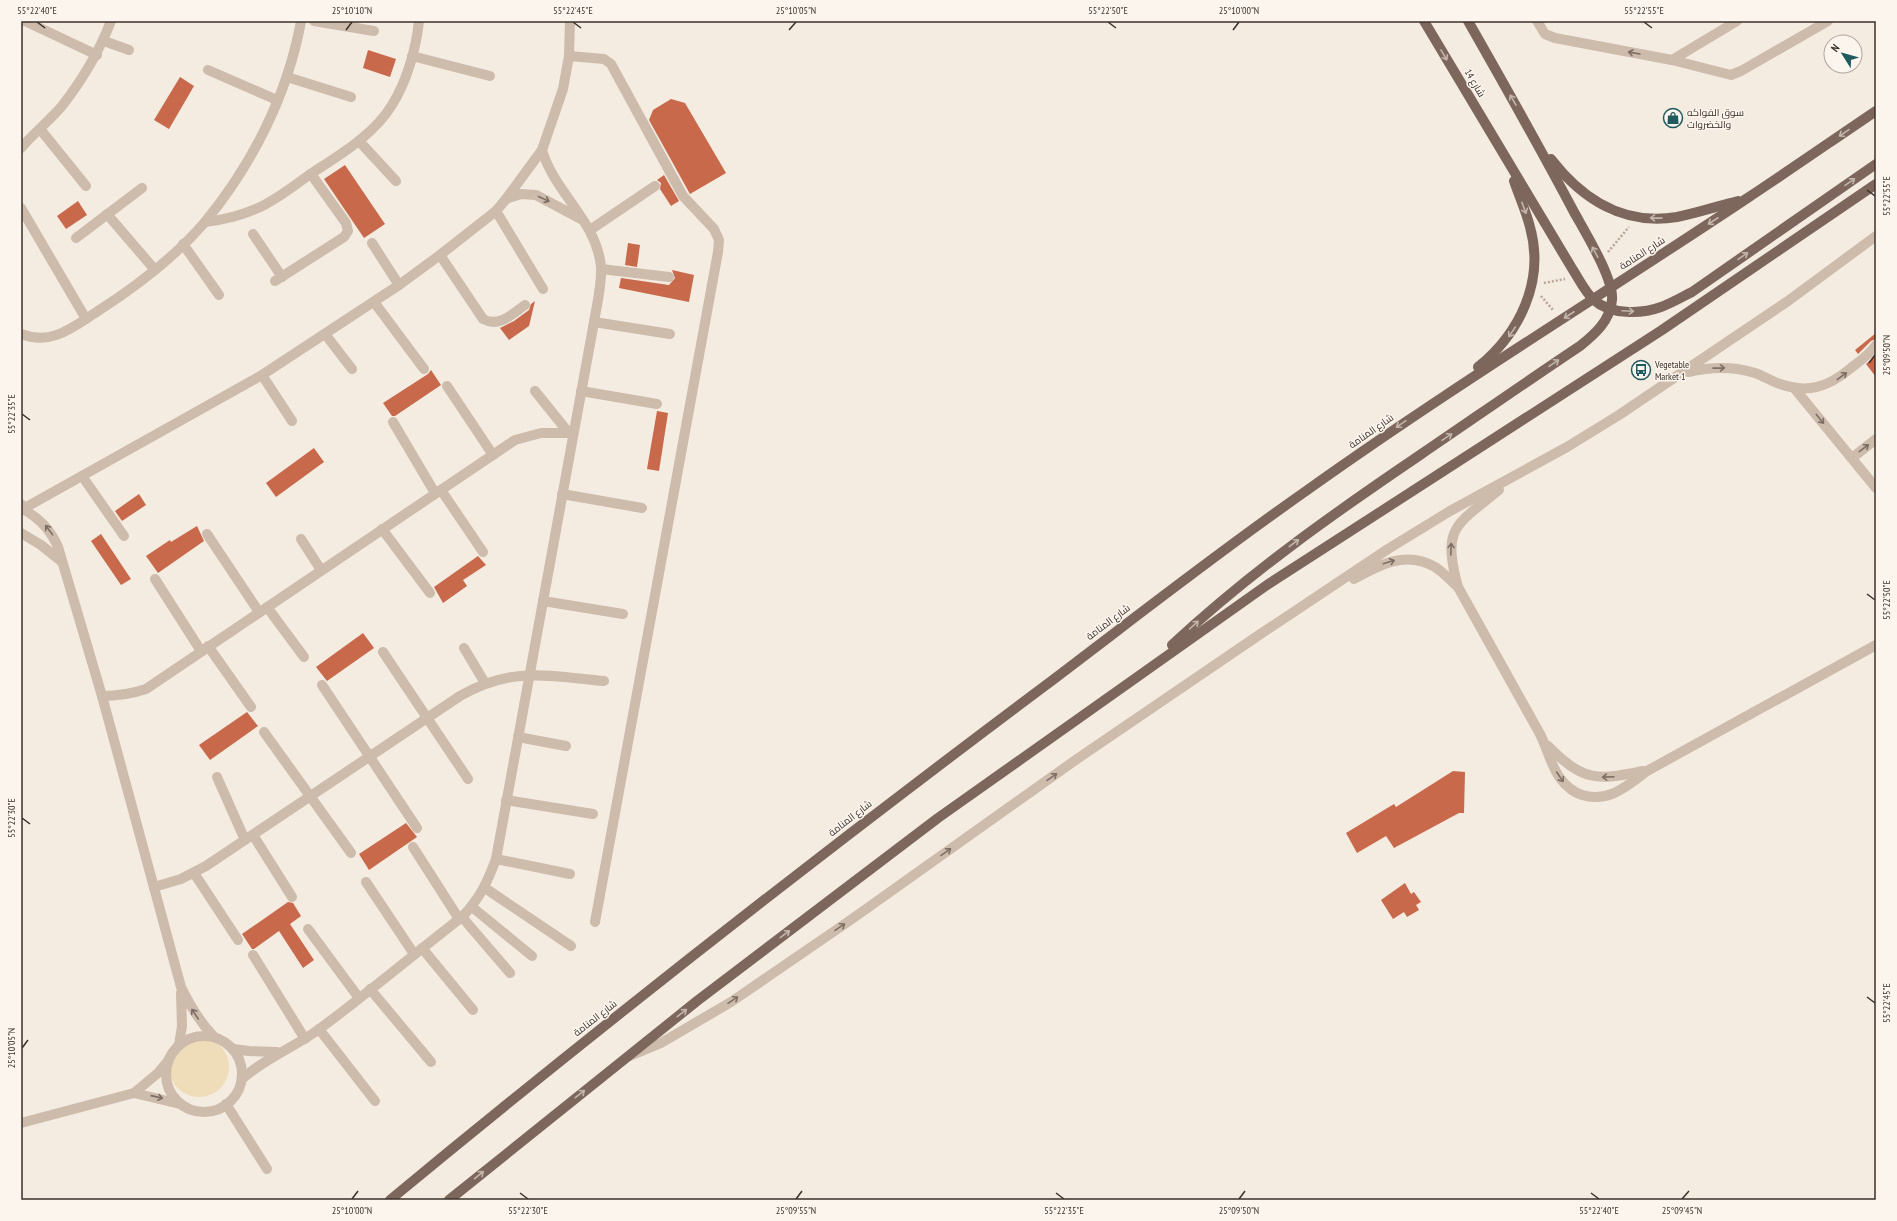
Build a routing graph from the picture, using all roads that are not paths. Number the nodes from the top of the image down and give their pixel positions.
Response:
1 (25, 21) edge
2 (111, 21) edge
3 (301, 21) edge
4 (314, 21) edge
5 (419, 21) edge
6 (570, 21) edge
7 (1424, 21) edge
8 (1468, 21) edge
9 (1537, 21) edge
10 (1737, 21) edge
11 (1828, 21) edge
12 (374, 30) dead end
13 (104, 41) junction
14 (129, 50) dead end
15 (97, 55) junction
16 (412, 56) junction
17 (569, 56) junction
18 (1672, 60) junction
19 (208, 70) dead end
20 (490, 76) dead end
21 (287, 77) junction
22 (351, 97) dead end
23 (278, 100) junction
24 (1876, 111) edge
25 (40, 129) junction
26 (1532, 134) junction
27 (26, 140) edge
28 (359, 141) junction
29 (21, 148) edge
30 (542, 150) junction
31 (1506, 158) junction
32 (1876, 164) edge
33 (311, 174) junction
34 (396, 181) dead end
35 (1876, 184) edge
36 (86, 186) dead end
37 (655, 186) dead end
38 (142, 188) dead end
39 (1748, 198) junction
40 (506, 199) junction
41 (21, 208) edge
42 (496, 211) junction
43 (107, 214) junction
44 (583, 220) junction
45 (205, 222) junction
46 (590, 230) junction
47 (253, 234) dead end
48 (1876, 236) edge
49 (76, 238) dead end
50 (372, 243) dead end
51 (183, 244) junction
52 (440, 255) junction
53 (601, 268) junction
54 (155, 270) junction
55 (669, 277) dead end
56 (399, 285) junction
57 (1611, 287) junction
58 (543, 289) dead end
59 (219, 295) dead end
60 (1592, 299) junction
61 (374, 302) junction
62 (525, 305) dead end
63 (1610, 309) junction
64 (86, 319) junction
65 (594, 322) junction
66 (21, 334) edge
67 (325, 334) junction
68 (670, 334) dead end
69 (1876, 345) edge
70 (352, 369) dead end
71 (424, 369) dead end
72 (1680, 374) junction
73 (262, 375) junction
74 (447, 386) dead end
75 (1795, 388) junction
76 (535, 391) dead end
77 (581, 391) junction
78 (657, 404) dead end
79 (1425, 408) junction
80 (292, 420) dead end
81 (393, 422) dead end
82 (571, 433) junction
83 (1876, 439) edge
84 (492, 455) junction
85 (1852, 458) junction
86 (82, 476) junction
87 (1514, 476) junction
88 (1876, 488) edge
89 (438, 492) junction
90 (562, 494) junction
91 (22, 507) edge
92 (642, 508) dead end
93 (382, 529) junction
94 (21, 533) edge
95 (207, 534) dead end
96 (124, 536) dead end
97 (301, 539) dead end
98 (483, 552) dead end
99 (61, 560) junction
100 (321, 570) junction
101 (155, 579) dead end
102 (1458, 587) junction
103 (1328, 589) junction
104 (430, 594) dead end
105 (543, 601) junction
106 (263, 610) junction
107 (623, 614) dead end
108 (1876, 645) edge
109 (464, 648) dead end
110 (205, 649) junction
111 (383, 652) dead end
112 (304, 657) dead end
113 (1144, 671) junction
114 (529, 674) junction
115 (604, 681) dead end
116 (485, 683) junction
117 (322, 685) dead end
118 (102, 696) junction
119 (251, 707) dead end
120 (427, 718) junction
121 (264, 732) dead end
122 (518, 736) junction
123 (1544, 742) junction
124 (566, 746) dead end
125 (370, 757) junction
126 (1647, 771) junction
127 (217, 777) dead end
128 (468, 778) dead end
129 (310, 797) junction
130 (506, 800) junction
131 (593, 814) dead end
132 (417, 828) dead end
133 (249, 838) junction
134 (413, 847) dead end
135 (351, 853) dead end
136 (496, 859) junction
137 (194, 873) junction
138 (570, 874) dead end
139 (366, 882) dead end
140 (154, 887) junction
141 (485, 888) junction
142 (292, 897) dead end
143 (472, 907) junction
144 (461, 918) junction
145 (595, 922) dead end
146 (308, 929) dead end
147 (238, 940) dead end
148 (571, 946) dead end
149 (418, 951) junction
150 (253, 955) dead end
151 (532, 956) dead end
152 (510, 973) dead end
153 (181, 987) junction
154 (370, 989) junction
155 (359, 998) junction
156 (473, 1010) dead end
157 (319, 1029) junction
158 (214, 1037) junction
159 (304, 1039) junction
160 (179, 1045) junction
161 (233, 1049) junction
162 (280, 1051) junction
163 (625, 1059) junction
164 (168, 1061) junction
165 (431, 1062) dead end
166 (242, 1079) junction
167 (134, 1093) junction
168 (375, 1101) dead end
169 (180, 1104) junction
170 (226, 1104) junction
171 (21, 1123) edge
172 (267, 1169) dead end
173 (390, 1200) edge
174 (449, 1200) edge

1 - 15 street
2 - 13 street
3 - 21 street
4 - 12 street
5 - 16 street
6 - 17 street
7 -> 31 main road, شارع 14
26 -> 8 main road
18 -> 9 street
10 - 18 street
11 - 18 street
13 - 14 street
13 - 15 street
15 - 25 street
16 - 20 street
16 - 28 street
17 - 30 street
17 - 145 street
19 - 23 street
21 - 22 street
21 - 23 street
23 - 45 street
24 -> 39 main road, شارع المنامة
25 - 27 street
25 - 36 street
39 -> 26 main road
57 -> 26 main road
27 - 29 street
28 - 33 street
28 - 34 street
30 - 40 street
30 - 44 street
31 - 60 main road
31 -> 79 main road
63 -> 32 main road
33 - 45 street
33 - 47 street
35 - 113 main road
37 - 46 street
38 - 43 street
39 -> 57 main road, شارع المنامة
40 - 42 street
40 -> 44 street
41 - 64 street
42 - 52 street
42 - 58 street
43 - 49 street
43 - 54 street
44 - 46 street
45 - 51 street
46 - 53 street
48 - 72 street
50 - 56 street
51 - 54 street
51 - 59 street
52 - 56 street
52 - 62 street
53 - 55 street
53 - 65 street
54 - 64 street
56 - 61 street
57 - 60 main road, شارع المنامة
57 - 63 main road
60 - 63 main road
60 -> 79 main road, شارع المنامة
61 - 67 street
61 - 71 street
113 -> 63 main road
64 - 66 street
65 - 68 street
65 - 77 street
67 - 70 street
67 - 73 street
75 -> 69 street
72 -> 75 street
72 - 87 street
73 - 80 street
73 - 86 street
74 - 84 street
75 -> 85 street
76 - 82 street
77 - 78 street
77 - 82 street
79 -> 173 main road, شارع المنامة
81 - 89 street
82 - 84 street
82 - 90 street
85 -> 83 street
84 - 89 street
85 - 88 street
86 - 91 street
86 - 96 street
102 -> 87 street
87 - 103 street
89 - 93 street
89 - 98 street
90 - 92 street
90 - 105 street
99 -> 91 street
93 - 100 street
93 - 104 street
94 - 99 street
95 - 106 street
97 - 100 street
99 - 118 street
100 - 106 street
101 - 110 street
103 -> 102 street
102 - 123 street
163 -> 103 street
105 - 107 street
105 - 114 street
106 - 110 street
106 - 112 street
108 - 126 street
109 - 116 street
110 - 118 street
110 - 119 street
111 - 120 street
163 -> 113 main road
114 - 115 street
114 - 116 street
114 - 122 street
116 - 120 street
117 - 125 street
118 - 140 street
120 - 125 street
120 - 128 street
121 - 129 street
122 - 124 street
122 - 130 street
126 -> 123 street
123 -> 126 street
125 - 129 street
125 - 132 street
127 - 133 street
129 - 133 street
129 - 135 street
130 - 131 street
130 - 136 street
133 - 137 street
133 - 142 street
134 - 144 street
136 - 138 street
136 - 141 street
137 - 140 street
137 - 147 street
139 - 149 street
140 - 153 street
141 - 143 street
141 - 148 street
143 - 144 street
143 - 151 street
144 - 149 street
144 - 152 street
146 - 155 street
149 - 154 street
149 - 156 street
150 - 159 street
158 -> 153 street
153 - 160 street
154 - 155 street
154 - 165 street
155 - 157 street
157 - 159 street
157 - 168 street
158 - 160 street
158 - 161 street
159 - 162 street
160 - 164 street
161 - 162 street
161 - 166 street
162 - 166 street
174 -> 163 main road
164 - 167 street
164 - 169 street
166 - 170 street
167 -> 169 street
167 - 171 street
169 - 170 street
170 - 172 street

